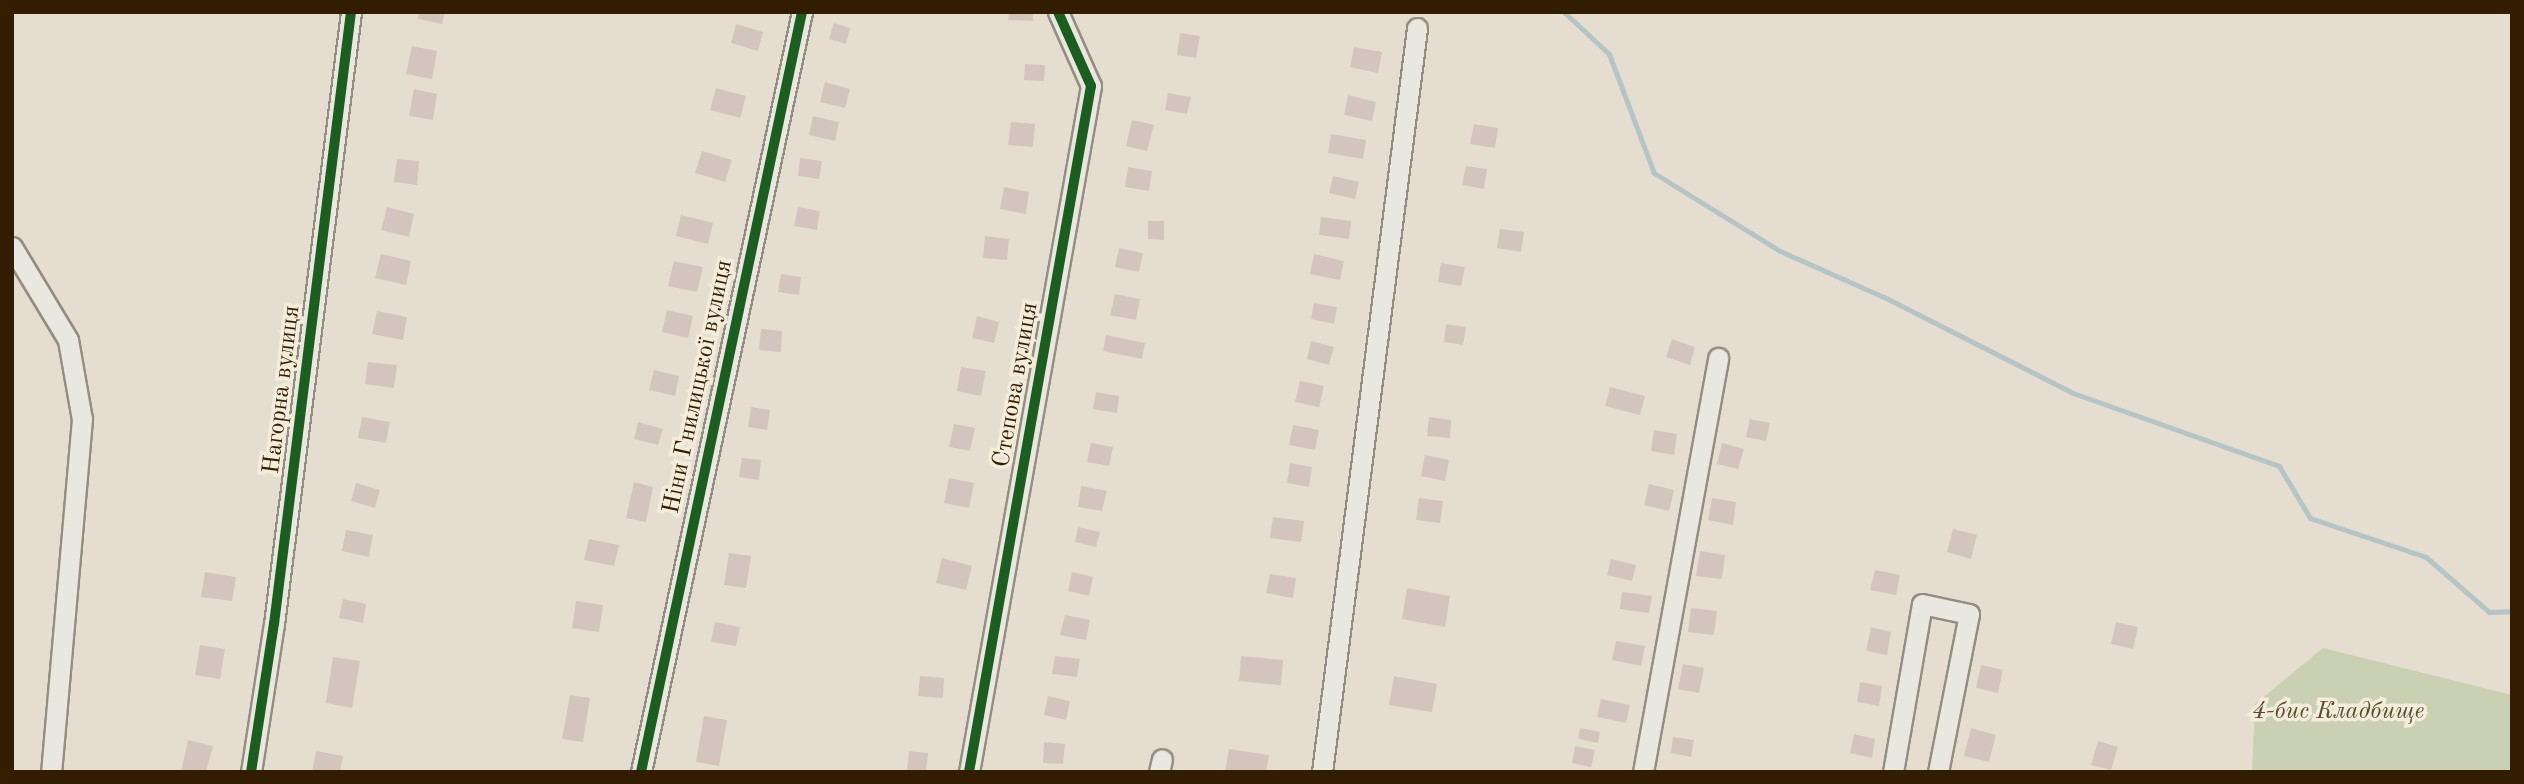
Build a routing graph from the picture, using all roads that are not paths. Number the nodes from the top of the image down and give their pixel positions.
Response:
1 (351, 12) edge
2 (802, 12) edge
3 (1058, 12) edge
4 (1417, 28) dead end
5 (12, 247) edge
6 (1718, 358) dead end
7 (51, 772) edge
8 (251, 772) edge
9 (641, 772) edge
10 (969, 772) edge
11 (1322, 772) edge
12 (1643, 772) edge
13 (1893, 772) edge
14 (1938, 772) edge

1 - 8 street, Нагорна вулиця
2 - 9 street, Ніни Гнилицької вулиця
3 - 10 street, Степова вулиця
4 - 11 street
5 - 7 street
6 - 12 street
13 - 14 street

